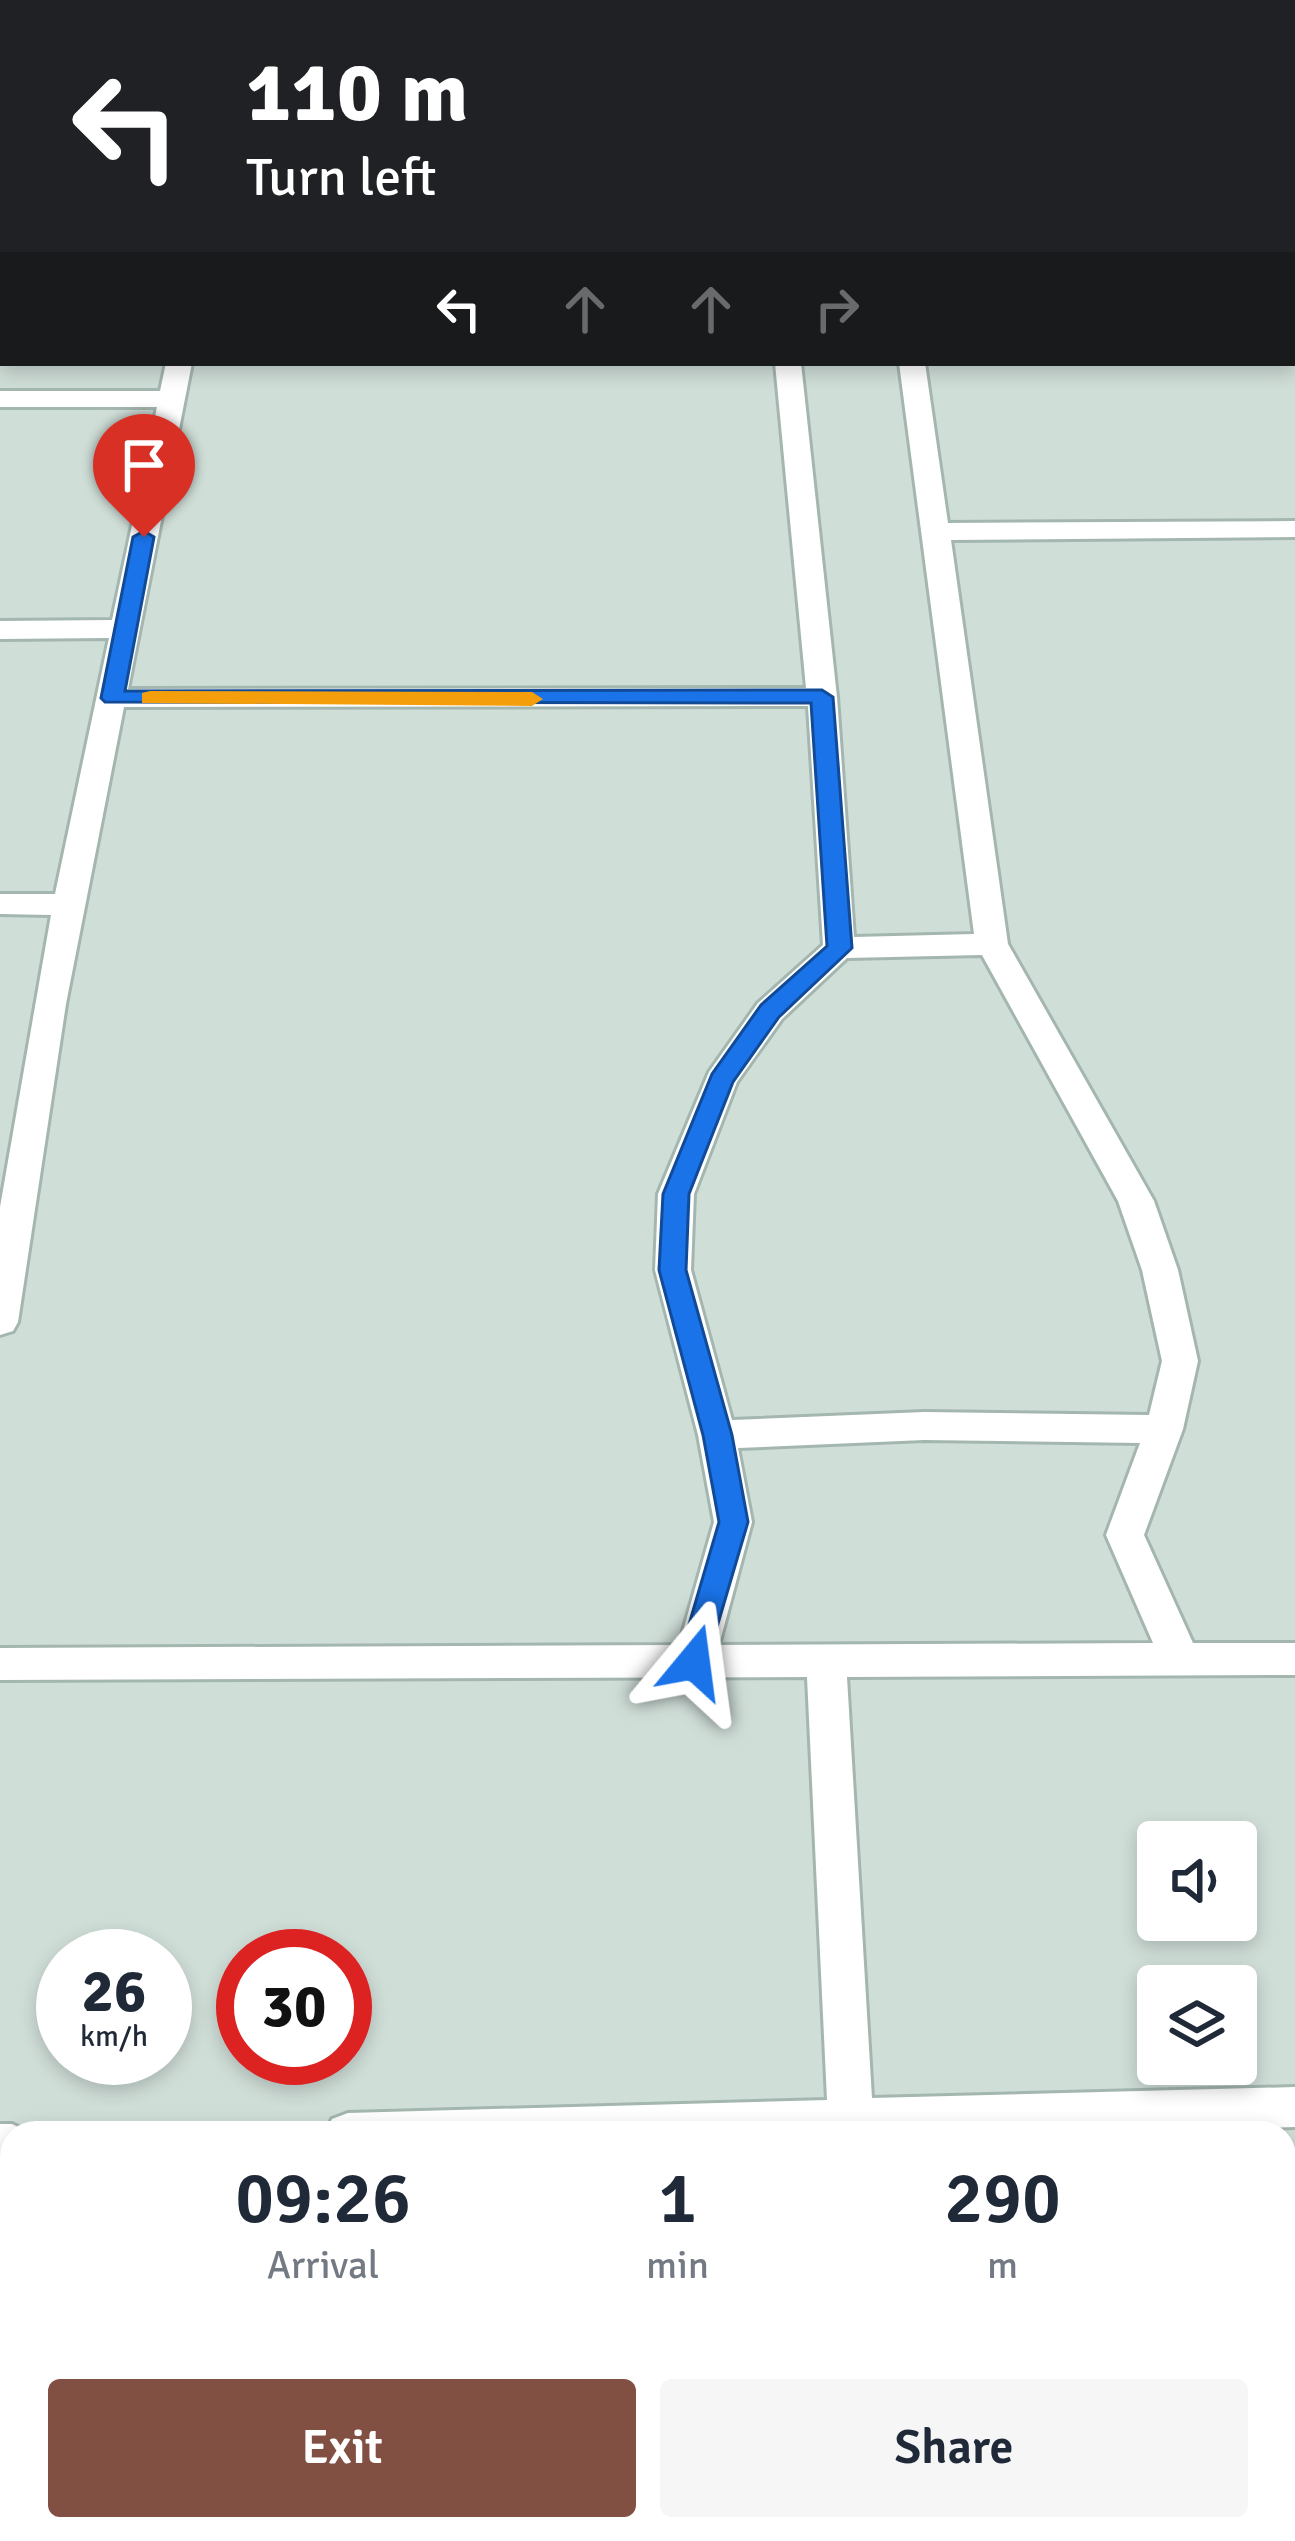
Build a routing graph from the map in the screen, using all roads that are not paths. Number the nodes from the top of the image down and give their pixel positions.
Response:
1 (178, 366) edge
2 (788, 366) edge
3 (912, 366) edge
4 (0, 399) edge
5 (172, 399) junction
6 (1295, 529) edge
7 (938, 532) junction
8 (125, 629) junction
9 (0, 631) edge
10 (822, 697) junction
11 (113, 698) junction
12 (0, 904) edge
13 (69, 905) junction
14 (992, 944) junction
15 (839, 948) junction
16 (10, 1215) edge
17 (0, 1322) edge
18 (1163, 1429) junction
19 (717, 1435) junction
20 (1295, 1659) edge
21 (1180, 1660) junction
22 (826, 1661) junction
23 (694, 1662) junction
24 (0, 1664) edge
25 (1295, 2107) edge
26 (850, 2121) edge
27 (949, 2121) edge

1 - 5 street
2 - 10 street
3 - 7 street
4 - 5 street
5 - 8 street
6 - 7 street
7 - 14 street
8 - 9 street
8 - 11 street
10 - 11 street
10 - 15 street
11 - 13 street
12 - 13 street
13 - 16 street
14 - 15 street
14 - 18 street
15 - 19 street
16 - 17 street
18 - 19 street
18 - 21 street
19 - 23 street
20 - 21 street
21 - 22 street
22 - 23 street
22 - 26 street
23 - 24 street
25 - 27 street

